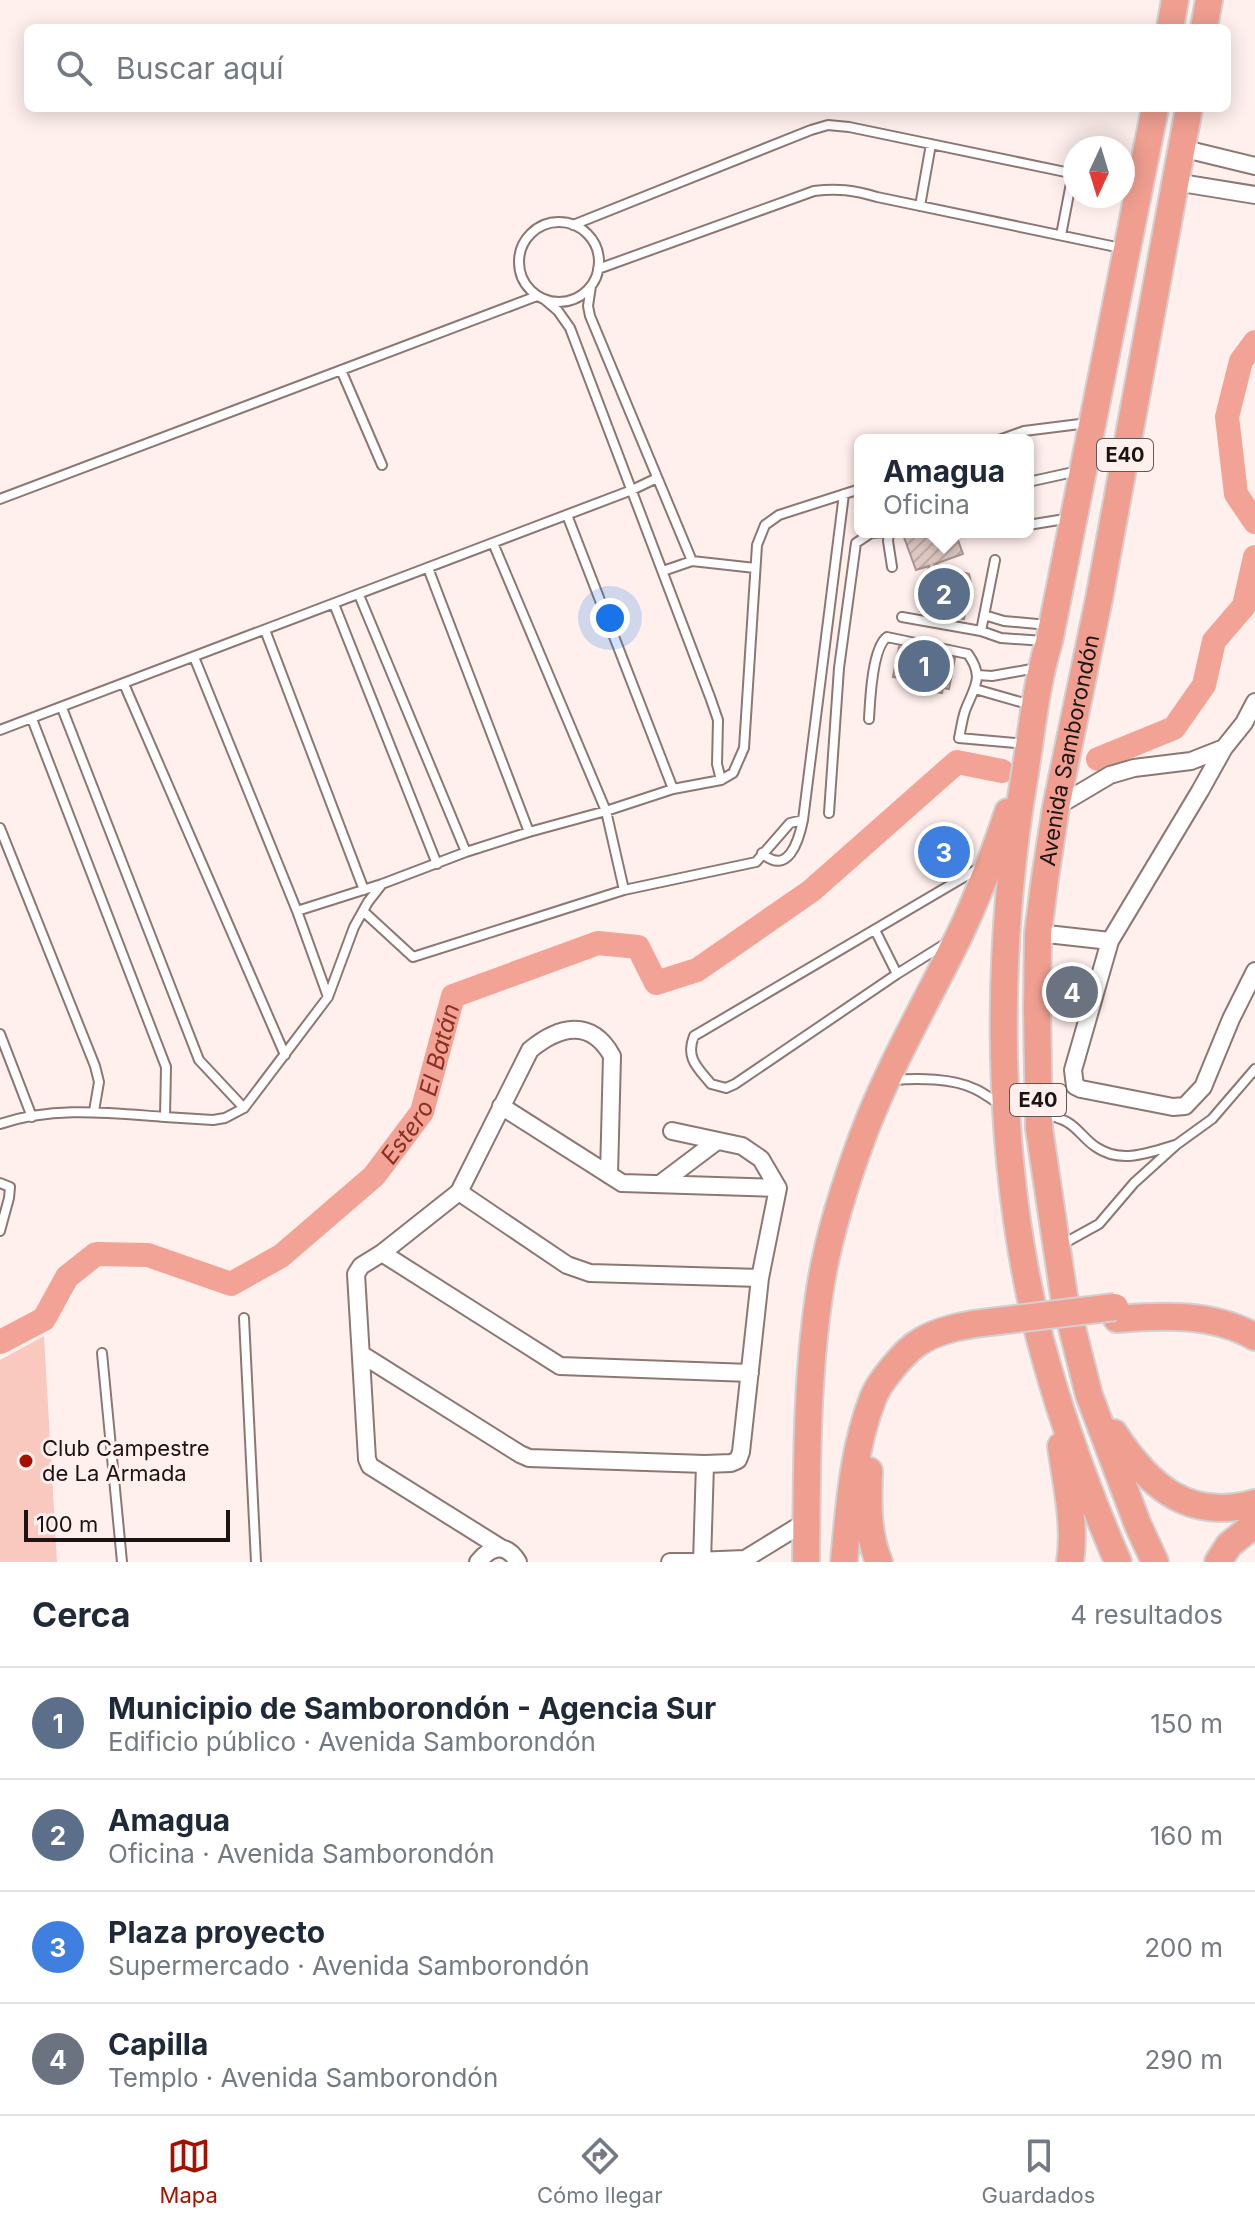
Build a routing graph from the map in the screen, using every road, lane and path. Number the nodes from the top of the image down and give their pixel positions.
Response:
1 (1175, 0) edge
2 (1209, 0) edge
3 (1171, 24) edge
4 (1205, 24) edge
5 (1154, 112) edge
6 (1188, 112) edge
7 (931, 144) junction
8 (1181, 148) junction
9 (1255, 166) edge
10 (1063, 172) edge
11 (1175, 182) junction
12 (1255, 195) edge
13 (920, 206) junction
14 (1067, 208) edge
15 (573, 225) junction
16 (1061, 235) junction
17 (1128, 249) junction
18 (598, 269) junction
19 (591, 286) junction
20 (540, 298) junction
21 (341, 370) junction
22 (1091, 423) junction
23 (1016, 434) edge
24 (382, 465) dead end
25 (657, 478) junction
26 (1034, 483) edge
27 (632, 490) junction
28 (854, 491) edge
29 (1118, 491) junction
30 (844, 494) junction
31 (1077, 494) junction
32 (0, 499) edge
33 (567, 515) junction
34 (1034, 521) edge
35 (864, 538) edge
36 (888, 538) edge
37 (493, 543) junction
38 (995, 560) dead end
39 (692, 561) junction
40 (892, 567) dead end
41 (428, 568) junction
42 (755, 568) junction
43 (663, 571) junction
44 (359, 595) junction
45 (334, 604) junction
46 (984, 615) junction
47 (902, 617) dead end
48 (265, 630) junction
49 (981, 631) junction
50 (1051, 634) junction
51 (194, 657) junction
52 (1041, 667) junction
53 (978, 675) junction
54 (124, 684) junction
55 (975, 689) junction
56 (1255, 702) edge
57 (1036, 706) junction
58 (62, 708) junction
59 (32, 719) junction
60 (869, 719) dead end
61 (0, 730) edge
62 (1030, 744) junction
63 (1224, 748) junction
64 (721, 780) junction
65 (673, 789) junction
66 (1056, 807) junction
67 (606, 811) junction
68 (829, 813) dead end
69 (803, 820) junction
70 (0, 828) edge
71 (529, 832) junction
72 (466, 852) junction
73 (762, 853) junction
74 (992, 860) junction
75 (437, 864) junction
76 (382, 884) junction
77 (364, 890) junction
78 (624, 890) junction
79 (297, 911) junction
80 (363, 911) junction
81 (875, 930) junction
82 (1038, 933) junction
83 (959, 934) junction
84 (1110, 941) junction
85 (1255, 971) edge
86 (897, 974) junction
87 (328, 997) junction
88 (0, 1034) edge
89 (285, 1055) junction
90 (1255, 1069) edge
91 (885, 1081) junction
92 (501, 1106) junction
93 (244, 1108) junction
94 (1006, 1108) junction
95 (94, 1111) junction
96 (1039, 1111) junction
97 (32, 1117) junction
98 (165, 1117) junction
99 (0, 1124) edge
100 (672, 1131) dead end
101 (717, 1141) junction
102 (1176, 1145) junction
103 (609, 1175) junction
104 (0, 1183) edge
105 (660, 1184) junction
106 (778, 1188) junction
107 (459, 1192) junction
108 (0, 1231) edge
109 (1057, 1248) junction
110 (382, 1253) junction
111 (760, 1278) junction
112 (1116, 1313) junction
113 (244, 1318) dead end
114 (1255, 1318) edge
115 (998, 1325) junction
116 (1255, 1337) edge
117 (102, 1353) dead end
118 (361, 1354) junction
119 (750, 1373) junction
120 (1055, 1390) junction
121 (1089, 1395) junction
122 (870, 1446) junction
123 (705, 1464) junction
124 (1255, 1503) edge
125 (807, 1521) junction
126 (1255, 1524) edge
127 (501, 1548) junction
128 (122, 1562) edge
129 (256, 1562) edge
130 (478, 1562) edge
131 (518, 1562) edge
132 (670, 1562) edge
133 (702, 1562) edge
134 (806, 1562) edge
135 (844, 1562) edge
136 (858, 1562) edge
137 (879, 1562) edge
138 (1070, 1562) edge
139 (1118, 1562) edge
140 (1155, 1562) edge
141 (1218, 1562) edge

1 - 3 highway
2 - 4 highway
5 - 17 highway, Avenida Samborondón / E40
6 - 8 highway, Avenida Samborondón / E40
7 - 10 lane
7 - 13 lane
7 - 15 lane
8 - 9 street
8 - 11 highway, Avenida Samborondón / E40
11 - 12 street
11 - 29 highway, Avenida Samborondón / E40
13 - 16 lane
13 - 18 lane
14 - 16 lane
15 - 18 lane
15 - 20 lane
16 - 17 lane
17 - 22 highway, Avenida Samborondón / E40
18 - 19 lane
19 - 20 lane
19 - 25 lane
20 - 21 lane
20 - 27 lane
21 - 24 lane
21 - 32 lane
22 - 23 lane
22 - 31 highway, Avenida Samborondón / E40
25 - 27 lane
25 - 39 lane
26 - 31 lane
27 - 33 lane
27 - 43 lane
28 - 30 lane
29 - 31 highway
29 - 66 highway, Avenida Samborondón / E40
30 - 42 lane
30 - 69 lane
31 - 34 lane
31 - 50 highway, Avenida Samborondón / E40
33 - 37 lane
33 - 65 lane
35 - 68 lane
36 - 40 lane
37 - 41 lane
37 - 67 lane
38 - 46 lane
39 - 42 lane
39 - 43 lane
41 - 44 lane
41 - 71 lane
42 - 64 lane
43 - 64 lane
44 - 45 lane
44 - 72 lane
45 - 48 lane
45 - 75 lane
46 - 49 lane
46 - 50 lane
47 - 49 lane
48 - 51 lane
48 - 77 lane
49 - 50 lane
50 - 52 highway, Avenida Samborondón / E40
51 - 54 lane
51 - 79 lane
52 - 53 lane
52 - 57 highway, Avenida Samborondón / E40
53 - 55 lane
53 - 60 lane
54 - 58 lane
54 - 89 lane
55 - 57 lane
55 - 62 lane
56 - 63 street
57 - 62 highway, Avenida Samborondón / E40
58 - 59 lane
58 - 93 lane
59 - 61 lane
59 - 98 lane
62 - 74 highway
62 - 94 highway, Avenida Samborondón / E40
63 - 66 street
63 - 84 street
64 - 65 lane
65 - 67 lane
66 - 82 highway, Avenida Samborondón / E40
67 - 71 lane
67 - 78 lane
69 - 73 lane
69 - 73 lane
70 - 95 lane
71 - 72 lane
72 - 75 lane
73 - 78 lane
74 - 81 lane
74 - 83 highway
75 - 76 lane
76 - 77 lane
76 - 80 lane
77 - 79 lane
78 - 80 lane
79 - 87 lane
80 - 87 lane
81 - 86 lane
81 - 86 lane
82 - 84 street
82 - 96 highway, Avenida Samborondón / E40
83 - 86 lane
83 - 91 highway
84 - 85 street
87 - 89 lane
88 - 97 lane
89 - 93 lane
90 - 102 lane
91 - 94 lane
91 - 125 highway
92 - 103 street
92 - 103 street
92 - 107 street
93 - 98 lane
94 - 120 highway, Avenida Samborondón / E40
95 - 97 lane
95 - 98 lane
96 - 102 lane
96 - 109 highway, Avenida Samborondón / E40
97 - 99 lane
100 - 101 street
101 - 105 street
101 - 106 street
102 - 109 lane
103 - 105 street
104 - 108 lane
105 - 106 street
106 - 111 street
107 - 110 street
107 - 111 street
109 - 121 highway, Avenida Samborondón / E40
110 - 118 street
110 - 119 street
111 - 119 street
112 - 114 highway
112 - 115 highway
112 - 116 highway
113 - 129 lane
115 - 122 highway
115 - 135 highway
117 - 128 lane
118 - 123 street
118 - 127 street
119 - 123 street
120 - 138 highway
120 - 139 highway, E40
121 - 124 highway
121 - 140 highway, E40
122 - 136 highway
122 - 137 highway
123 - 133 street
125 - 133 street
125 - 134 highway
126 - 141 highway
127 - 130 street
127 - 131 street
132 - 133 street

